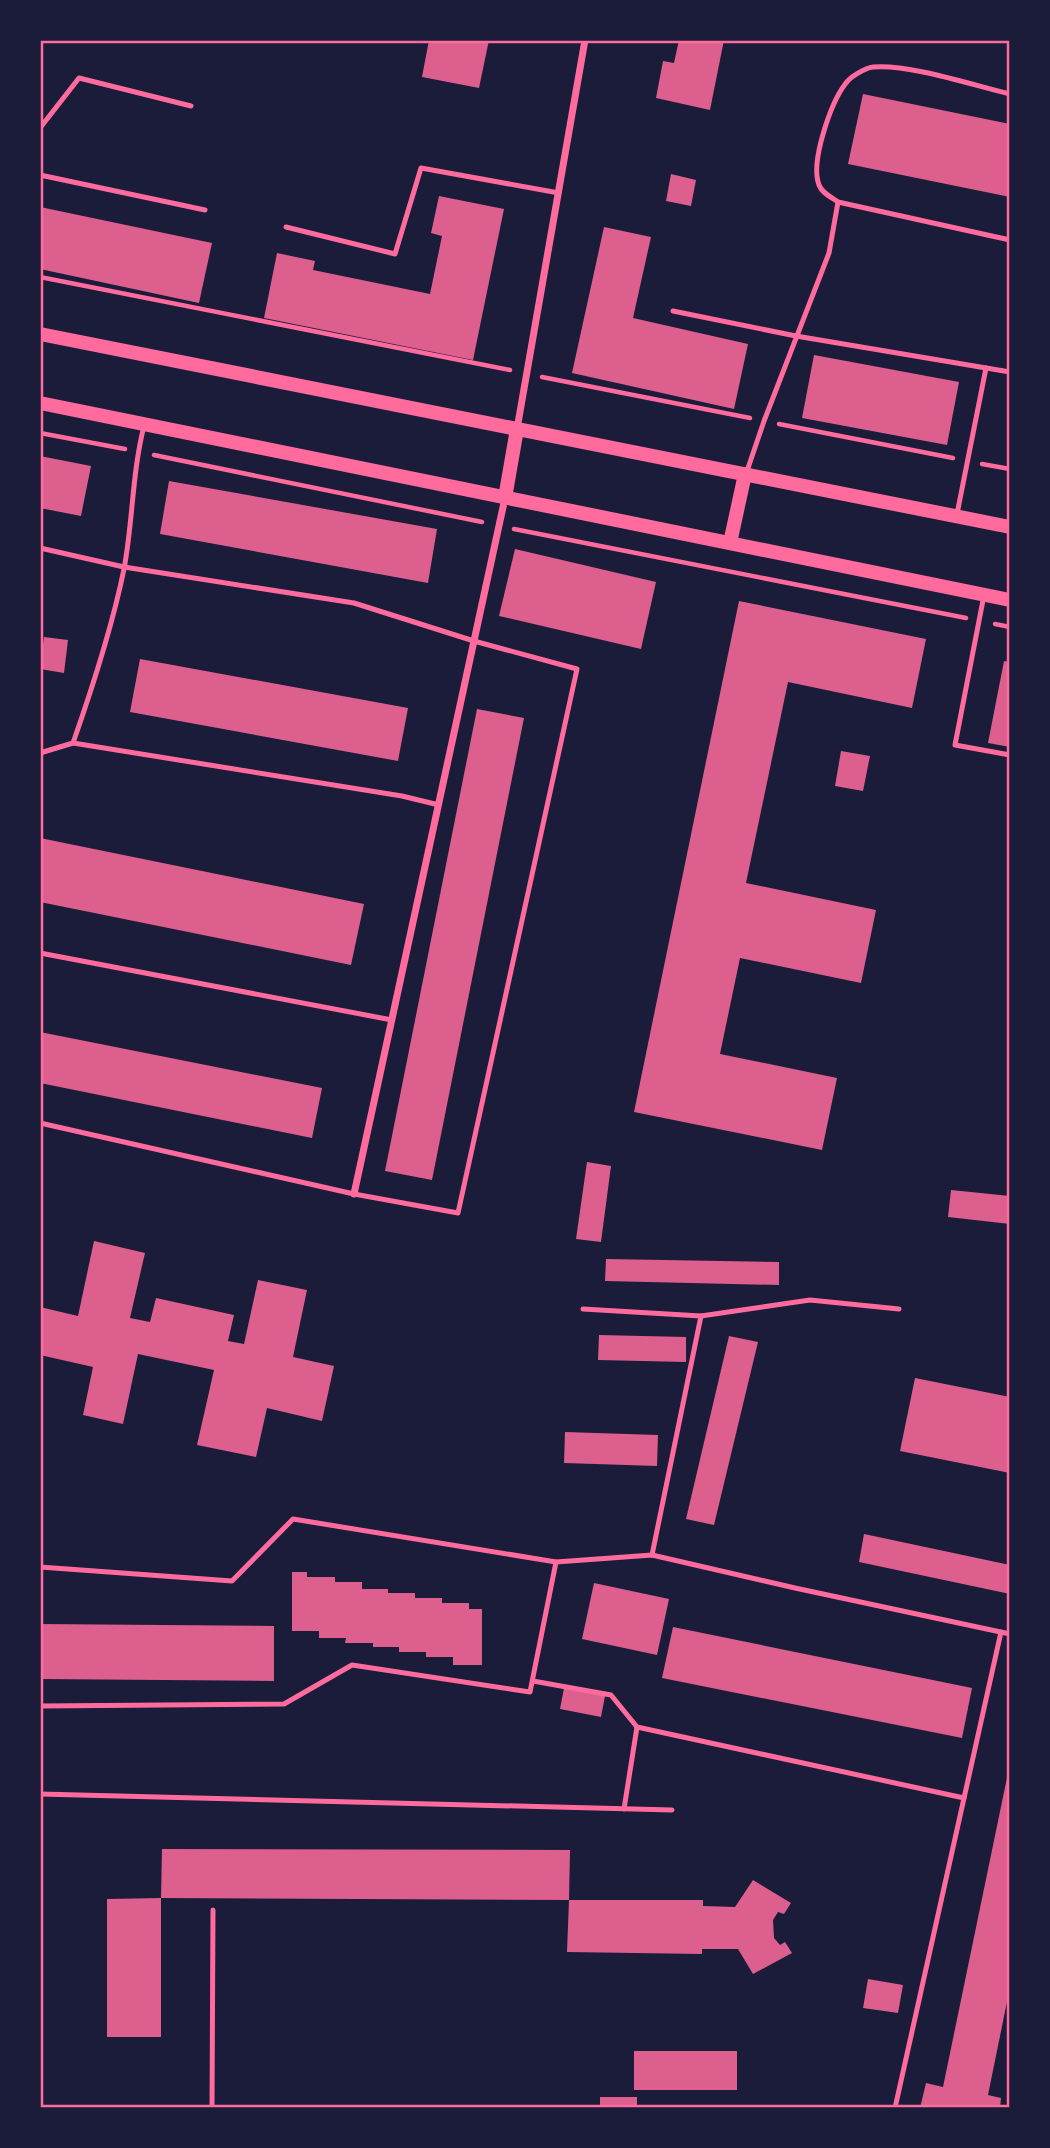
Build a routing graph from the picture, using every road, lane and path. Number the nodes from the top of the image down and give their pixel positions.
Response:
1 (585, 40) edge
2 (1010, 94) edge
3 (191, 106) dead end
4 (40, 128) edge
5 (40, 174) edge
6 (559, 193) junction
7 (838, 202) junction
8 (205, 211) dead end
9 (286, 227) dead end
10 (1010, 240) edge
11 (673, 311) dead end
12 (40, 334) edge
13 (796, 336) junction
14 (986, 368) junction
15 (1010, 372) edge
16 (40, 403) edge
17 (144, 424) junction
18 (517, 429) junction
19 (40, 433) edge
20 (137, 452) junction
21 (746, 474) junction
22 (505, 498) junction
23 (956, 517) junction
24 (499, 526) junction
25 (1010, 527) edge
26 (730, 543) junction
27 (40, 548) edge
28 (124, 567) junction
29 (984, 595) junction
30 (1010, 600) edge
31 (979, 621) junction
32 (1010, 627) edge
33 (474, 641) junction
34 (73, 743) junction
35 (40, 753) edge
36 (1010, 755) edge
37 (439, 805) junction
38 (40, 953) edge
39 (392, 1020) junction
40 (40, 1123) edge
41 (354, 1194) junction
42 (583, 1309) dead end
43 (899, 1309) dead end
44 (701, 1316) junction
45 (652, 1555) junction
46 (556, 1562) junction
47 (40, 1567) edge
48 (1001, 1632) junction
49 (1010, 1634) edge
50 (533, 1681) junction
51 (40, 1706) edge
52 (637, 1727) junction
53 (40, 1794) edge
54 (964, 1798) junction
55 (624, 1809) junction
56 (672, 1810) dead end
57 (213, 1910) dead end
58 (212, 2108) edge
59 (895, 2108) edge

1 - 6 street
2 - 7 lane
3 - 4 lane
5 - 8 lane
6 - 9 lane
6 - 18 street
7 - 10 lane
7 - 13 lane
11 - 13 lane
12 - 18 main road
13 - 14 lane
13 - 21 lane
14 - 15 lane
14 - 23 lane
16 - 17 main road
17 - 20 lane
17 - 22 main road
18 - 21 main road
18 - 22 main road
19 - 20 path
20 - 24 path
20 - 28 lane
21 - 23 main road
21 - 26 main road
22 - 24 street
22 - 26 main road
23 - 25 main road
24 - 31 path
24 - 33 street
26 - 29 main road
27 - 28 lane
28 - 33 lane
28 - 34 lane
29 - 30 main road
29 - 31 lane
31 - 32 path
31 - 36 lane
33 - 37 street
33 - 41 lane
34 - 35 lane
34 - 37 lane
37 - 39 street
38 - 39 lane
39 - 41 street
40 - 41 lane
42 - 44 lane
43 - 44 lane
44 - 45 lane
45 - 46 lane
45 - 48 lane
46 - 47 lane
46 - 50 lane
48 - 49 lane
48 - 54 lane
50 - 51 lane
50 - 52 lane
52 - 54 lane
52 - 55 lane
53 - 55 lane
54 - 59 lane
55 - 56 lane
57 - 58 lane

